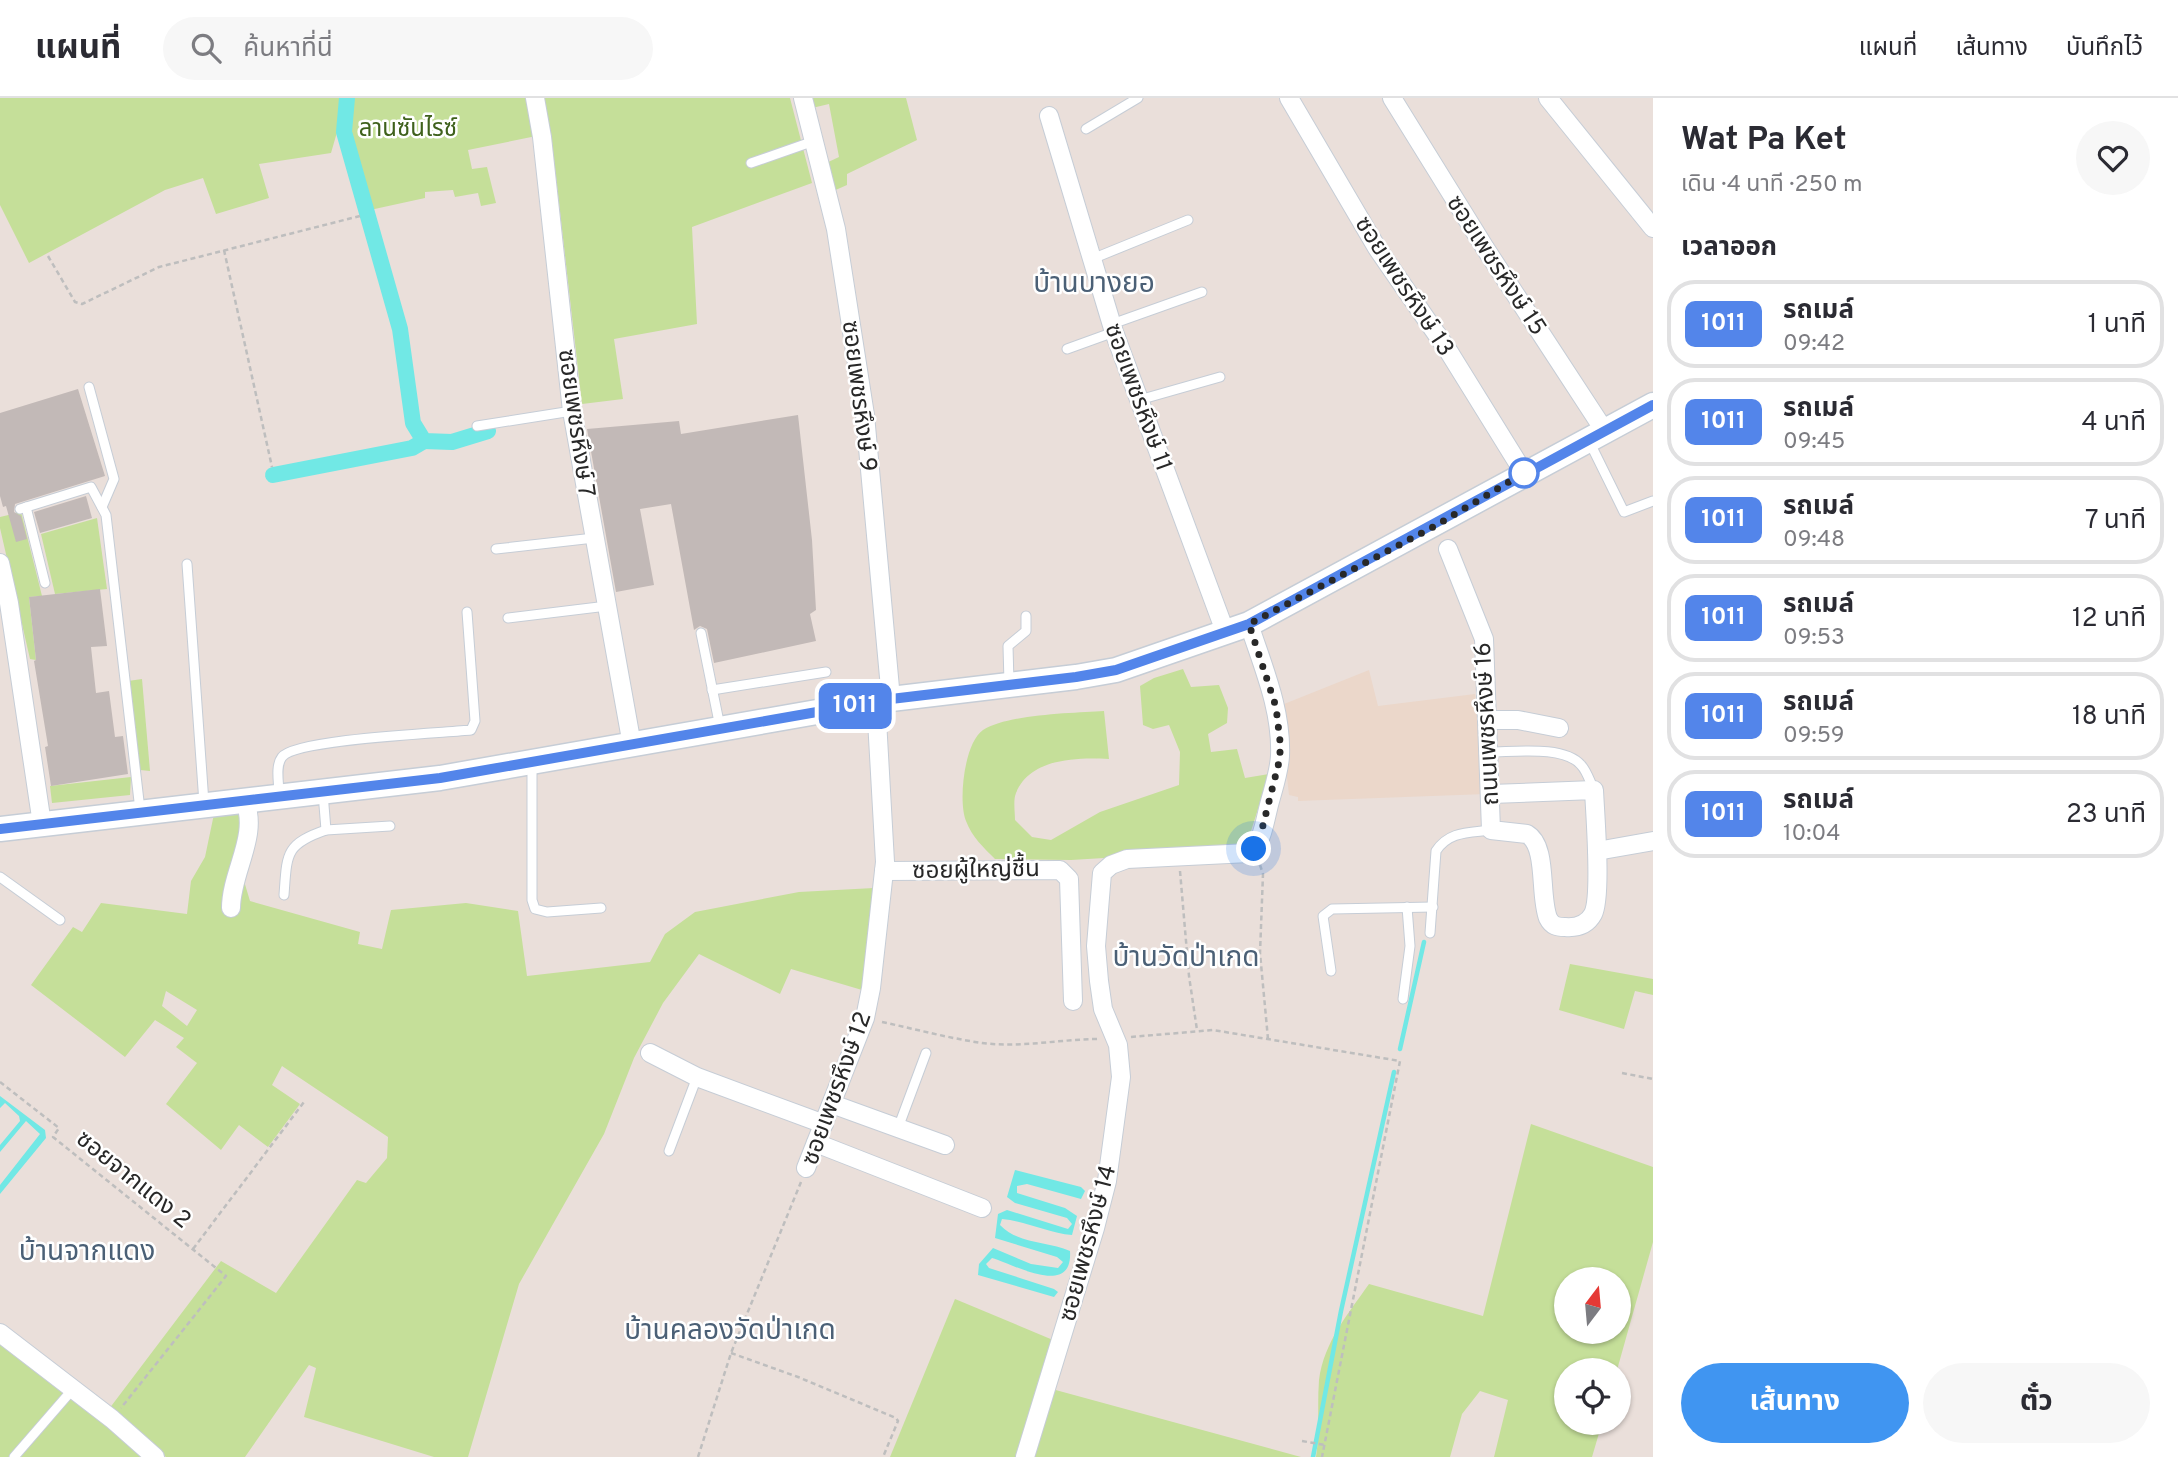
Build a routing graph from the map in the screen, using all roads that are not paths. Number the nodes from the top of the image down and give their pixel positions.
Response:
1 (535, 98) edge
2 (803, 98) edge
3 (1138, 98) edge
4 (1289, 98) edge
5 (1392, 98) edge
6 (1548, 98) edge
7 (1049, 116) dead end
8 (1086, 130) dead end
9 (814, 141) junction
10 (751, 163) dead end
11 (1188, 220) dead end
12 (1653, 228) edge
13 (1092, 259) junction
14 (1202, 292) dead end
15 (1113, 328) junction
16 (1067, 349) dead end
17 (1220, 377) dead end
18 (89, 387) dead end
19 (1139, 400) junction
20 (1653, 405) edge
21 (572, 411) junction
22 (478, 426) dead end
23 (1596, 435) junction
24 (1524, 473) junction
25 (1653, 501) edge
26 (102, 507) junction
27 (594, 538) junction
28 (1442, 539) junction
29 (496, 549) dead end
30 (0, 563) edge
31 (187, 564) dead end
32 (45, 583) dead end
33 (607, 606) junction
34 (467, 612) dead end
35 (1026, 616) dead end
36 (508, 618) dead end
37 (1249, 624) junction
38 (701, 633) dead end
39 (1226, 634) junction
40 (826, 672) dead end
41 (1009, 685) junction
42 (712, 690) junction
43 (883, 701) junction
44 (1488, 720) junction
45 (1559, 728) dead end
46 (720, 729) junction
47 (632, 745) junction
48 (1490, 752) junction
49 (532, 762) junction
50 (1594, 790) junction
51 (323, 791) junction
52 (1491, 794) junction
53 (279, 796) junction
54 (244, 800) junction
55 (204, 805) junction
56 (140, 811) junction
57 (42, 824) junction
58 (390, 826) dead end
59 (0, 829) edge
60 (327, 830) junction
61 (1491, 830) junction
62 (1653, 841) edge
63 (1597, 850) junction
64 (884, 871) junction
65 (0, 877) edge
66 (284, 895) dead end
67 (1408, 907) junction
68 (1433, 907) junction
69 (231, 908) dead end
70 (601, 908) dead end
71 (60, 920) dead end
72 (1430, 933) dead end
73 (1331, 971) dead end
74 (1403, 999) dead end
75 (1073, 1001) dead end
76 (650, 1053) dead end
77 (926, 1053) dead end
78 (698, 1077) junction
79 (832, 1104) junction
80 (824, 1124) junction
81 (898, 1128) junction
82 (816, 1143) junction
83 (945, 1145) dead end
84 (669, 1151) dead end
85 (806, 1168) road end
86 (982, 1208) dead end
87 (2, 1338) edge
88 (73, 1389) junction
89 (151, 1456) edge
90 (14, 1457) edge
91 (1025, 1457) edge

1 - 21 street, ซอยเพชรหึงษ์ 7
2 - 9 street, ซอยเพชรหึงษ์ 9
3 - 8 lane
4 - 24 street, ซอยเพชรหึงษ์ 13
5 - 23 street, ซอยเพชรหึงษ์ 15
6 - 12 street
7 - 13 street, ซอยเพชรหึงษ์ 11
9 - 10 lane
9 - 43 street, ซอยเพชรหึงษ์ 9
11 - 13 lane
13 - 15 street, ซอยเพชรหึงษ์ 11
14 - 15 lane
15 - 16 lane
15 - 19 street, ซอยเพชรหึงษ์ 11
17 - 19 lane
18 - 26 lane
19 - 39 street, ซอยเพชรหึงษ์ 11
20 - 23 main road
21 - 22 lane
21 - 27 street, ซอยเพชรหึงษ์ 7
23 - 24 main road
23 - 25 lane
24 - 28 main road
26 - 32 lane
26 - 56 lane
27 - 29 lane
27 - 33 street, ซอยเพชรหึงษ์ 7
28 - 37 main road
28 - 44 street, ถนนเพชรหึงษ์ 16
30 - 57 street
31 - 55 lane
33 - 36 lane
33 - 47 street, ซอยเพชรหึงษ์ 7
34 - 53 lane
35 - 41 lane
37 - 39 main road
37 - 91 street, ซอยเพชรหึงษ์ 14
38 - 42 lane
39 - 41 main road
40 - 42 lane
41 - 43 main road
42 - 46 lane
43 - 46 main road
43 - 64 street, ซอยเพชรหึงษ์ 12
44 - 45 street
44 - 48 street, ถนนเพชรหึงษ์ 16
46 - 47 main road
47 - 49 main road
48 - 50 lane
48 - 52 street, ถนนเพชรหึงษ์ 16
49 - 51 main road
49 - 70 lane
50 - 52 street
50 - 63 street
51 - 53 main road
51 - 60 lane
52 - 61 street, ถนนเพชรหึงษ์ 16
53 - 54 main road
54 - 55 main road
54 - 69 street
55 - 56 main road
56 - 57 main road
57 - 59 main road
58 - 60 lane
60 - 66 lane
61 - 63 street, ถนนเพชรหึงษ์ 16
61 - 68 lane
62 - 63 street
64 - 75 street, ซอยผู้ใหญ่ชื้น
64 - 79 street, ซอยเพชรหึงษ์ 12
65 - 71 lane
67 - 68 lane
67 - 73 lane
67 - 74 lane
68 - 72 lane
76 - 78 street
77 - 81 lane
78 - 80 street
78 - 84 lane
79 - 80 street, ซอยเพชรหึงษ์ 12
79 - 81 street
80 - 82 street, ซอยเพชรหึงษ์ 12
81 - 83 street
82 - 85 street, ซอยเพชรหึงษ์ 12
82 - 86 street
87 - 88 street
88 - 89 street
88 - 90 lane

